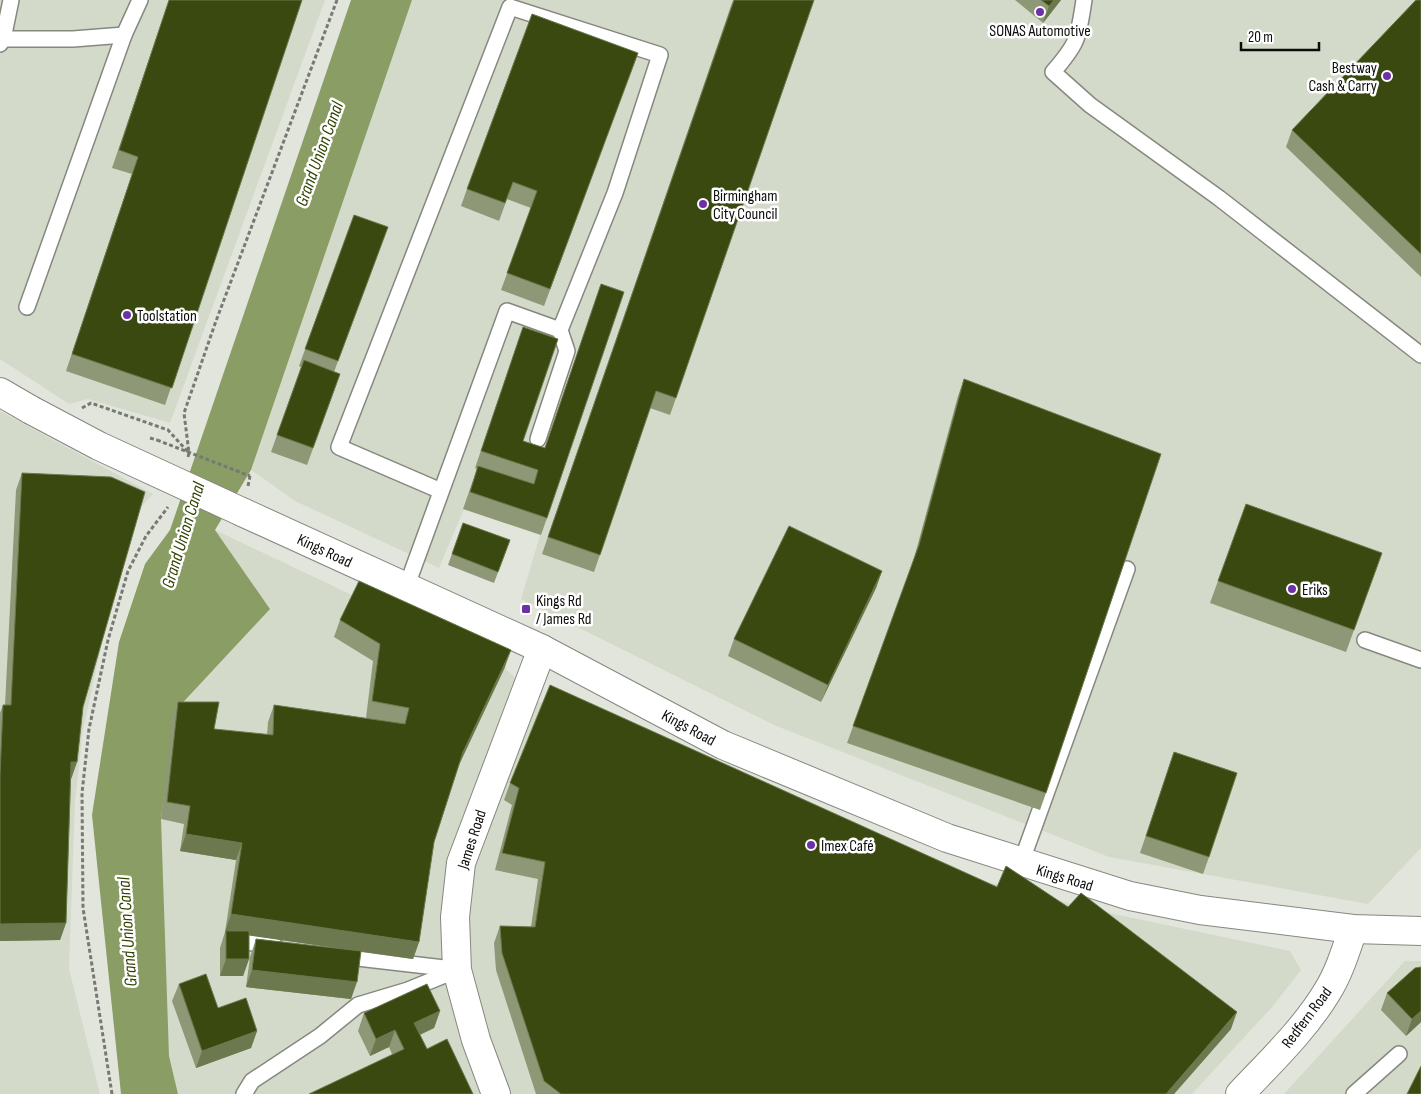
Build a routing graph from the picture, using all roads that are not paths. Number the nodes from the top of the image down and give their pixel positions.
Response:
1 (11, 0) edge
2 (140, 0) edge
3 (1084, 0) edge
4 (124, 35) junction
5 (2, 42) edge
6 (27, 307) dead end
7 (560, 330) junction
8 (1421, 355) edge
9 (0, 392) edge
10 (538, 439) dead end
11 (441, 491) junction
12 (1128, 569) edge
13 (406, 588) junction
14 (1365, 640) dead end
15 (542, 648) junction
16 (1421, 660) edge
17 (1021, 864) junction
18 (1353, 929) junction
19 (1421, 931) edge
20 (232, 940) edge
21 (289, 948) edge
22 (327, 954) edge
23 (457, 970) junction
24 (1399, 1054) dead end
25 (244, 1094) edge
26 (496, 1094) edge
27 (1240, 1094) edge
28 (1354, 1094) edge

1 - 5 lane
2 - 4 lane
3 - 8 lane
4 - 5 lane
4 - 6 lane
7 - 10 lane
7 - 11 lane
7 - 11 lane
9 - 13 street, Kings Road, bridge
11 - 13 lane
12 - 17 lane
13 - 15 street, Kings Road
14 - 16 lane
15 - 17 street, Kings Road
15 - 23 street, James Road
17 - 18 street, Kings Road
18 - 19 street, Kings Road
18 - 27 street, Redfern Road
20 - 21 lane
22 - 23 lane
23 - 25 lane
23 - 26 street, James Road
24 - 28 lane

